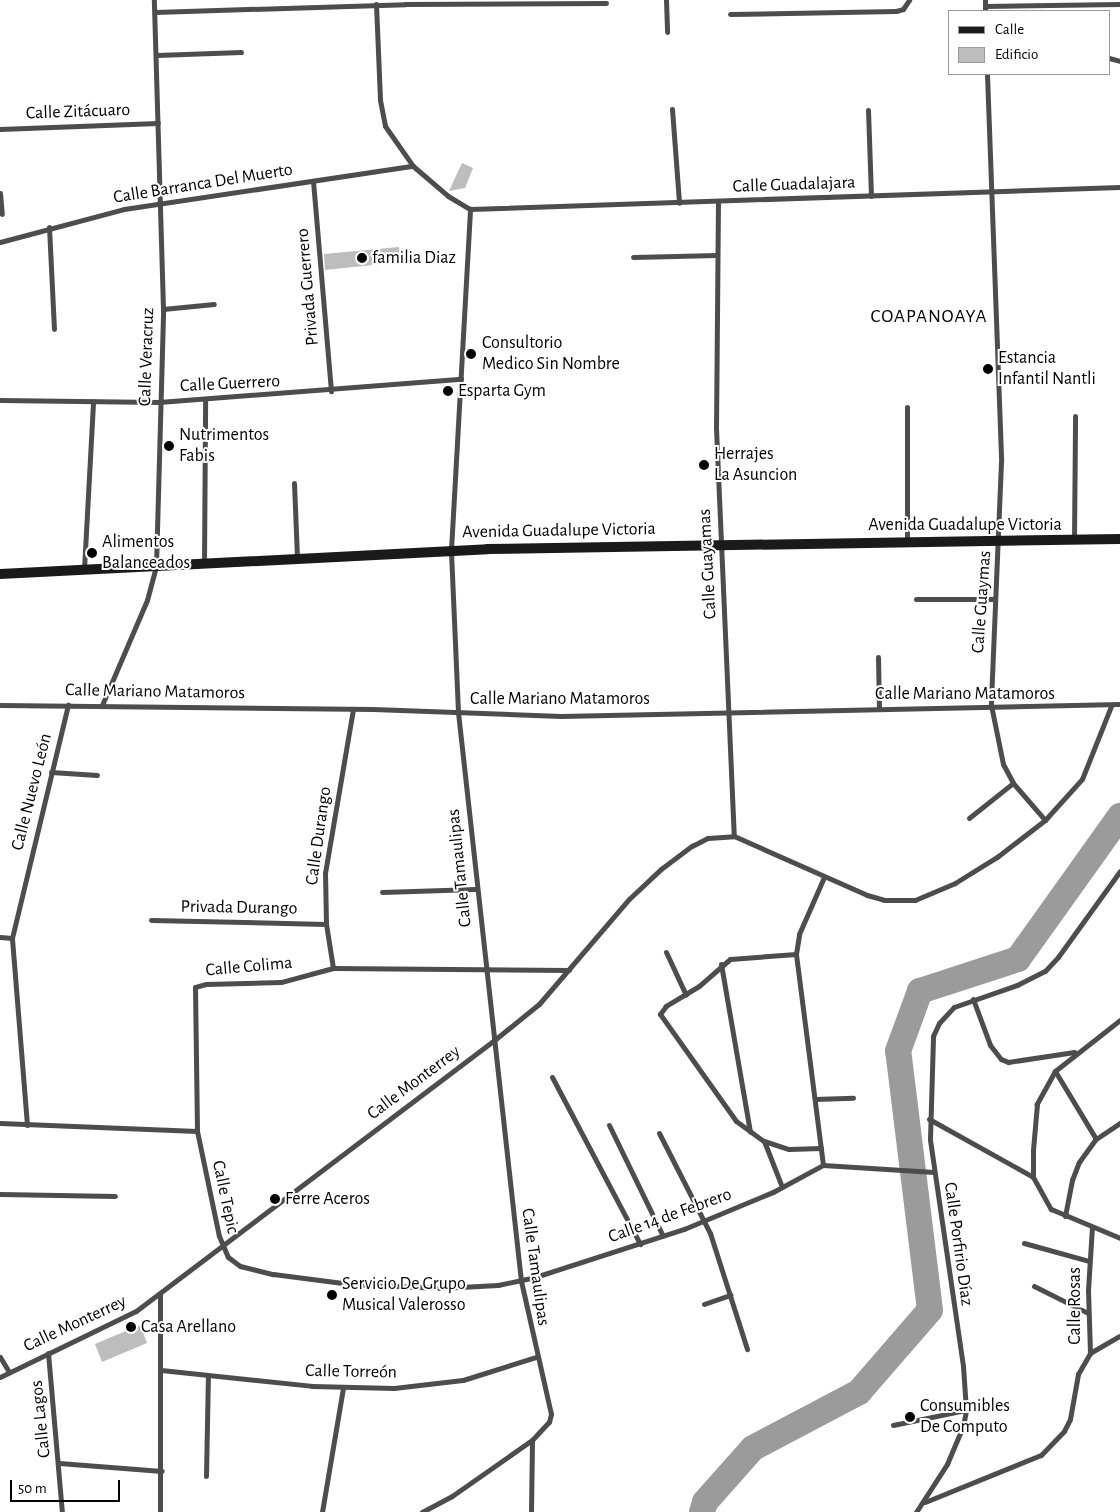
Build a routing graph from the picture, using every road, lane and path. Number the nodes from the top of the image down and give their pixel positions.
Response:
1 (154, 0) edge
2 (666, 0) edge
3 (909, 0) edge
4 (606, 3) dead end
5 (376, 4) junction
6 (1120, 4) edge
7 (985, 6) edge
8 (155, 12) junction
9 (730, 14) dead end
10 (667, 32) dead end
11 (240, 52) dead end
12 (157, 55) junction
13 (987, 75) edge
14 (672, 109) dead end
15 (868, 110) dead end
16 (158, 124) junction
17 (0, 129) edge
18 (413, 166) junction
19 (313, 181) junction
20 (1120, 187) edge
21 (991, 190) junction
22 (0, 193) edge
23 (871, 196) junction
24 (718, 201) junction
25 (679, 203) junction
26 (160, 204) junction
27 (470, 209) junction
28 (2, 214) dead end
29 (49, 227) junction
30 (0, 242) edge
31 (717, 255) junction
32 (633, 257) dead end
33 (214, 304) dead end
34 (163, 309) junction
35 (54, 329) dead end
36 (461, 379) junction
37 (331, 391) junction
38 (0, 400) edge
39 (93, 400) junction
40 (205, 400) junction
41 (159, 402) junction
42 (907, 407) dead end
43 (1075, 416) dead end
44 (294, 483) dead end
45 (1074, 540) junction
46 (1120, 540) edge
47 (907, 542) junction
48 (1000, 542) junction
49 (720, 543) junction
50 (451, 550) junction
51 (297, 558) junction
52 (204, 563) junction
53 (156, 566) junction
54 (84, 569) junction
55 (0, 574) edge
56 (916, 599) dead end
57 (995, 599) junction
58 (878, 657) dead end
59 (68, 704) junction
60 (1120, 704) edge
61 (0, 705) edge
62 (102, 705) junction
63 (991, 705) junction
64 (1112, 706) junction
65 (879, 708) junction
66 (353, 709) junction
67 (458, 712) junction
68 (730, 712) junction
69 (51, 772) junction
70 (97, 775) dead end
71 (1013, 783) junction
72 (969, 818) dead end
73 (1045, 820) junction
74 (734, 836) junction
75 (1120, 871) edge
76 (824, 877) junction
77 (475, 889) junction
78 (382, 892) dead end
79 (151, 920) dead end
80 (326, 924) junction
81 (0, 937) edge
82 (12, 938) junction
83 (666, 952) dead end
84 (796, 954) junction
85 (721, 964) junction
86 (333, 968) junction
87 (484, 969) junction
88 (569, 970) junction
89 (686, 995) junction
90 (973, 999) junction
91 (1120, 1020) edge
92 (492, 1042) junction
93 (1076, 1052) junction
94 (1055, 1070) junction
95 (552, 1077) dead end
96 (815, 1098) junction
97 (853, 1098) dead end
98 (929, 1119) junction
99 (1120, 1123) edge
100 (0, 1124) edge
101 (27, 1124) junction
102 (608, 1125) dead end
103 (197, 1131) junction
104 (659, 1133) dead end
105 (750, 1133) junction
106 (1096, 1139) junction
107 (764, 1141) junction
108 (820, 1148) junction
109 (823, 1165) junction
110 (934, 1172) junction
111 (1033, 1177) junction
112 (782, 1187) junction
113 (0, 1194) edge
114 (115, 1196) dead end
115 (1065, 1216) junction
116 (704, 1220) junction
117 (1092, 1227) junction
118 (662, 1236) junction
119 (1120, 1238) edge
120 (1024, 1243) dead end
121 (640, 1244) junction
122 (222, 1248) junction
123 (1089, 1261) junction
124 (521, 1281) junction
125 (1034, 1286) dead end
126 (160, 1294) junction
127 (730, 1295) junction
128 (704, 1304) dead end
129 (1088, 1314) junction
130 (1120, 1336) edge
131 (747, 1349) dead end
132 (48, 1353) junction
133 (1090, 1353) junction
134 (0, 1357) edge
135 (536, 1357) junction
136 (161, 1370) junction
137 (9, 1372) junction
138 (208, 1376) junction
139 (0, 1377) edge
140 (343, 1388) junction
141 (966, 1410) junction
142 (892, 1425) dead end
143 (532, 1440) junction
144 (59, 1462) junction
145 (162, 1471) junction
146 (206, 1476) dead end
147 (925, 1502) junction
148 (62, 1512) edge
149 (160, 1512) edge
150 (322, 1512) edge
151 (422, 1512) edge
152 (531, 1512) edge
153 (916, 1512) edge

1 - 8 street, Calle Veracruz
2 - 10 street
3 - 9 street
4 - 5 street
5 - 8 street
5 - 18 street
6 - 7 street
8 - 12 street, Calle Veracruz
11 - 12 street
12 - 16 street, Calle Veracruz
13 - 21 street, Calle Guaymas
14 - 25 street
15 - 23 street
16 - 17 street, Calle Zitácuaro
16 - 26 street, Calle Veracruz
18 - 19 street, Calle Barranca Del Muerto
18 - 27 street
19 - 26 street, Calle Barranca Del Muerto
19 - 37 street, Privada Guerrero
20 - 21 street, Calle Guadalajara
21 - 23 street, Calle Guadalajara
21 - 48 street, Calle Guaymas
22 - 28 street
23 - 24 street, Calle Guadalajara
24 - 25 street, Calle Guadalajara
24 - 31 street, Calle Guayamas
25 - 27 street, Calle Guadalajara
26 - 29 street, Calle Barranca Del Muerto
26 - 34 street, Calle Veracruz
27 - 36 street, Calle Tamaulipas
29 - 30 street, Calle Barranca Del Muerto
29 - 35 street
31 - 32 street
31 - 49 street, Calle Guayamas
33 - 34 street
34 - 41 street, Calle Veracruz
36 - 37 street, Calle Guerrero
36 - 50 street, Calle Tamaulipas
37 - 40 street, Calle Guerrero
38 - 39 street, Calle Guerrero
39 - 41 street, Calle Guerrero
39 - 54 street
40 - 41 street, Calle Guerrero
40 - 52 street
41 - 53 street, Calle Veracruz
42 - 47 street
43 - 45 street
44 - 51 street
45 - 46 main road, Avenida Guadalupe Victoria
45 - 48 main road, Avenida Guadalupe Victoria
47 - 48 main road, Avenida Guadalupe Victoria
47 - 49 main road, Avenida Guadalupe Victoria
48 - 57 street, Calle Guaymas
49 - 50 main road, Avenida Guadalupe Victoria
49 - 68 street, Calle Guayamas
50 - 51 main road, Avenida Guadalupe Victoria
50 - 67 street, Calle Tamaulipas
51 - 52 main road, Avenida Guadalupe Victoria
52 - 53 main road, Avenida Guadalupe Victoria
53 - 54 main road, Avenida Guadalupe Victoria
53 - 62 street, Calle Veracruz
54 - 55 main road, Avenida Guadalupe Victoria
56 - 57 street
57 - 63 street, Calle Guaymas
58 - 65 street
59 - 61 street, Calle Mariano Matamoros
59 - 62 street, Calle Mariano Matamoros
59 - 69 street, Calle Nuevo León
60 - 64 street, Calle Mariano Matamoros
62 - 66 street, Calle Mariano Matamoros
63 - 64 street, Calle Mariano Matamoros
63 - 65 street, Calle Mariano Matamoros
63 - 71 street, Calle Guaymas
64 - 73 street, Calle Monterrey
65 - 68 street, Calle Mariano Matamoros
66 - 67 street, Calle Mariano Matamoros
66 - 80 street, Calle Durango
67 - 68 street, Calle Mariano Matamoros
67 - 77 street, Calle Tamaulipas
68 - 74 street, Calle Guayamas
69 - 70 street
69 - 82 street, Calle Nuevo León
71 - 72 street
71 - 73 street, Calle Guaymas
73 - 76 street, Calle Monterrey
74 - 76 street, Calle Monterrey
74 - 88 street, Calle Monterrey
75 - 90 street, Calle Porfirio Díaz
76 - 84 street
77 - 78 street
77 - 87 street, Calle Tamaulipas
79 - 80 street, Privada Durango
80 - 86 street, Calle Durango
81 - 82 street
82 - 101 street, Calle Nuevo León
83 - 89 street
84 - 85 street
84 - 96 street
85 - 89 street
85 - 105 street
86 - 87 street, Calle Colima
86 - 103 street, Calle Colima
87 - 88 street, Calle Colima
87 - 92 street, Calle Tamaulipas
88 - 92 street, Calle Monterrey
89 - 105 street
90 - 93 street
90 - 98 street, Calle Porfirio Díaz
91 - 93 street
92 - 122 street, Calle Monterrey
92 - 124 street, Calle Tamaulipas
93 - 94 street
94 - 106 street
94 - 111 street
95 - 121 street
96 - 97 street
96 - 108 street
98 - 110 street, Calle Porfirio Díaz
98 - 111 street
99 - 106 street
100 - 101 street
101 - 103 street
102 - 118 street
103 - 122 street, Calle Tepic
104 - 116 street
105 - 107 street
106 - 115 street
107 - 108 street
107 - 112 street
108 - 109 street
109 - 110 street
109 - 112 street, Calle 14 de Febrero
110 - 141 street, Calle Porfirio Díaz
111 - 115 street
112 - 116 street, Calle 14 de Febrero
113 - 114 street
115 - 117 street
116 - 118 street, Calle 14 de Febrero
116 - 127 street
117 - 119 street
117 - 123 street, Calle Rosas
118 - 121 street, Calle 14 de Febrero
120 - 123 street
121 - 124 street, Calle 14 de Febrero
122 - 124 street, Calle Tepic
122 - 126 street, Calle Monterrey
123 - 129 street, Calle Rosas
124 - 135 street, Calle Tamaulipas
125 - 129 street
126 - 132 street, Calle Monterrey
126 - 136 street
127 - 128 street
127 - 131 street
129 - 133 street, Calle Rosas
130 - 133 street
132 - 137 street, Calle Monterrey
132 - 144 street, Calle Lagos
133 - 147 street, Calle Rosas
134 - 137 street
135 - 140 street, Calle Torreón
135 - 143 street, Calle Tamaulipas
136 - 138 street, Calle Torreón
136 - 145 street
137 - 139 street, Calle Monterrey
138 - 140 street, Calle Torreón
138 - 146 street
140 - 150 street
141 - 142 street
141 - 147 street, Calle Porfirio Díaz
143 - 151 street
143 - 152 street
144 - 145 street
144 - 148 street, Calle Lagos
145 - 149 street
147 - 153 street

